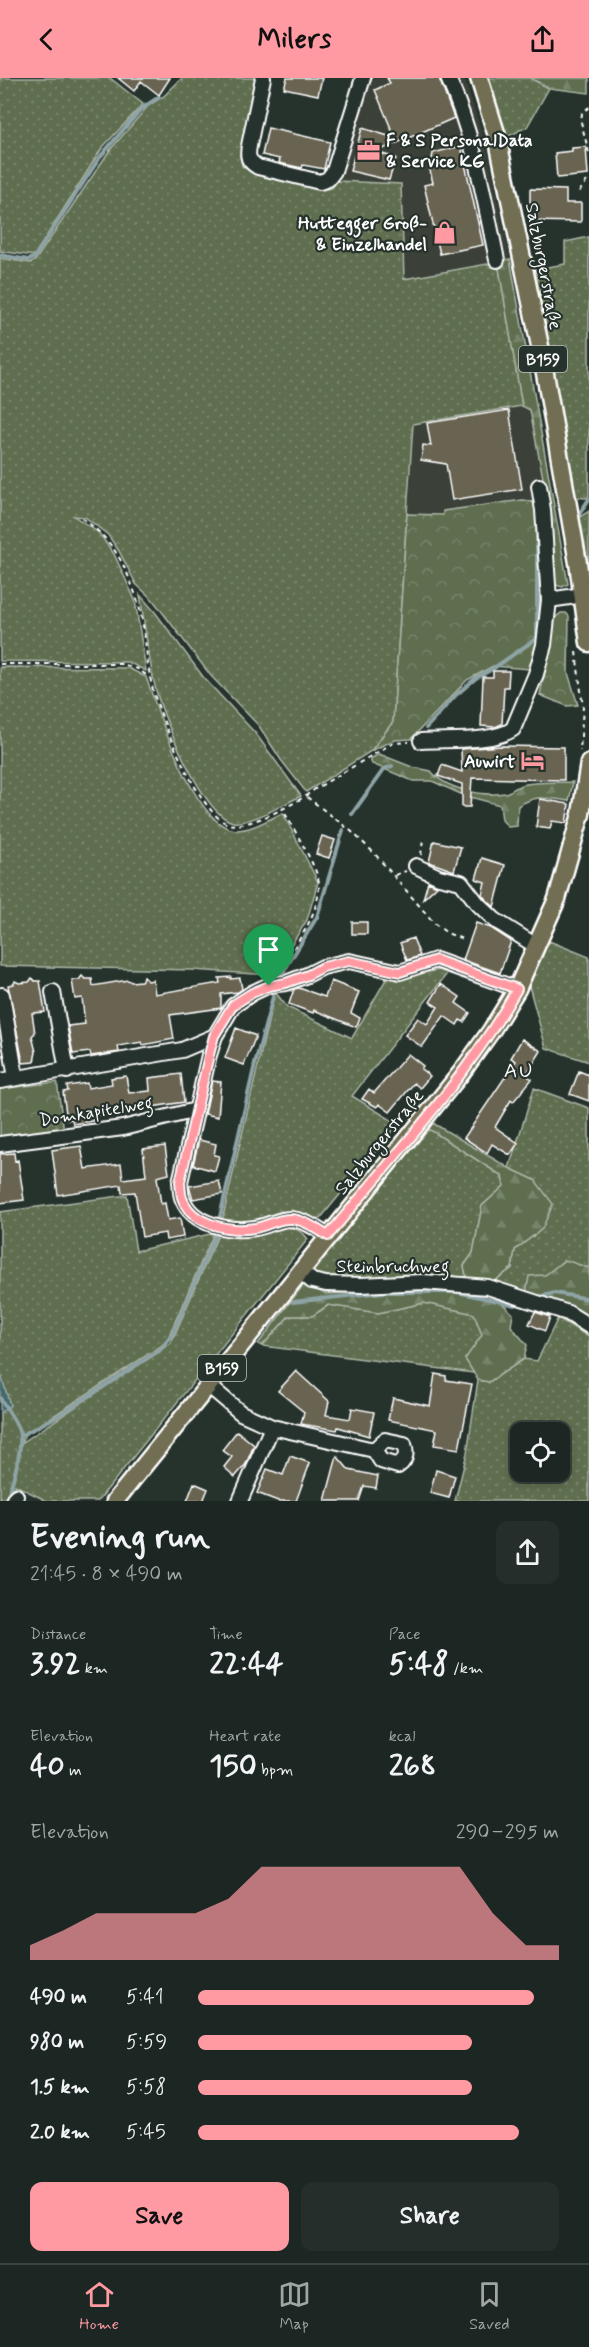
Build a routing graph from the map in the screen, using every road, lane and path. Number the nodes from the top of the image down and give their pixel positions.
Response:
1 (263, 78) edge
2 (363, 78) edge
3 (448, 78) edge
4 (479, 78) edge
5 (589, 107) edge
6 (589, 153) edge
7 (589, 178) edge
8 (579, 192) dead end
9 (497, 260) dead end
10 (539, 486) dead end
11 (82, 518) dead end
12 (583, 595) junction
13 (549, 600) junction
14 (582, 647) edge
15 (0, 664) edge
16 (150, 678) junction
17 (421, 741) joint
18 (584, 762) edge
19 (306, 796) junction
20 (282, 808) junction
21 (585, 815) edge
22 (416, 866) dead end
23 (465, 940) dead end
24 (536, 946) junction
25 (269, 986) junction
26 (517, 989) junction
27 (53, 992) dead end
28 (2, 995) dead end
29 (214, 1036) junction
30 (68, 1071) junction
31 (16, 1078) junction
32 (0, 1081) edge
33 (196, 1110) junction
34 (0, 1144) edge
35 (328, 1236) junction
36 (305, 1275) junction
37 (589, 1326) edge
38 (210, 1387) junction
39 (272, 1427) junction
40 (374, 1450) dead end
41 (115, 1501) edge
42 (240, 1501) edge

1 - 2 street
3 - 9 street
4 - 12 main road, Salzburgerstraße / B159
5 - 6 path
7 - 8 path
10 - 13 street
11 - 16 path
12 - 13 street
12 - 14 main road, Salzburgerstraße / B159
13 - 17 street
14 - 18 path
15 - 16 path
16 - 20 path
17 - 19 path
18 - 21 main road, Salzburgerstraße / B159
19 - 20 path
19 - 23 path
20 - 25 path
21 - 24 main road, Salzburgerstraße / B159
22 - 24 street
24 - 26 main road, Salzburgerstraße / B159
25 - 26 street
25 - 29 street
26 - 35 main road, Salzburgerstraße / B159
27 - 30 street
28 - 31 street
29 - 30 street
29 - 33 street
30 - 31 street
31 - 32 street
33 - 34 street, Domkapitelweg
33 - 35 street
35 - 36 main road, Salzburgerstraße / B159
36 - 37 street, Steinbruchweg
36 - 38 main road, Salzburgerstraße / B159
38 - 39 street
38 - 41 main road, Salzburgerstraße / B159
39 - 40 street
39 - 42 street

